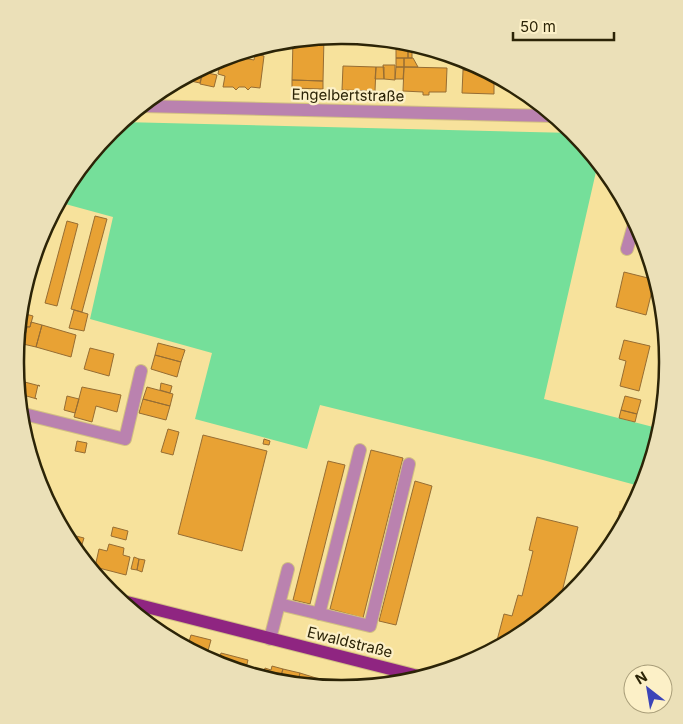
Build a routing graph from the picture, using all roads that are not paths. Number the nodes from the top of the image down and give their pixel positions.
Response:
1 (153, 106) edge
2 (542, 116) edge
3 (632, 233) edge
4 (627, 249) dead end
5 (141, 371) dead end
6 (28, 415) edge
7 (360, 450) dead end
8 (409, 464) dead end
9 (288, 569) dead end
10 (279, 604) junction
11 (136, 605) edge
12 (319, 614) junction
13 (270, 640) junction
14 (406, 673) edge

1 - 2 street, Engelbertstraße
3 - 4 street
5 - 6 street
7 - 12 street
8 - 12 street
9 - 10 street
10 - 12 street
10 - 13 street
11 - 13 main road, Ewaldstraße
13 - 14 main road, Ewaldstraße

